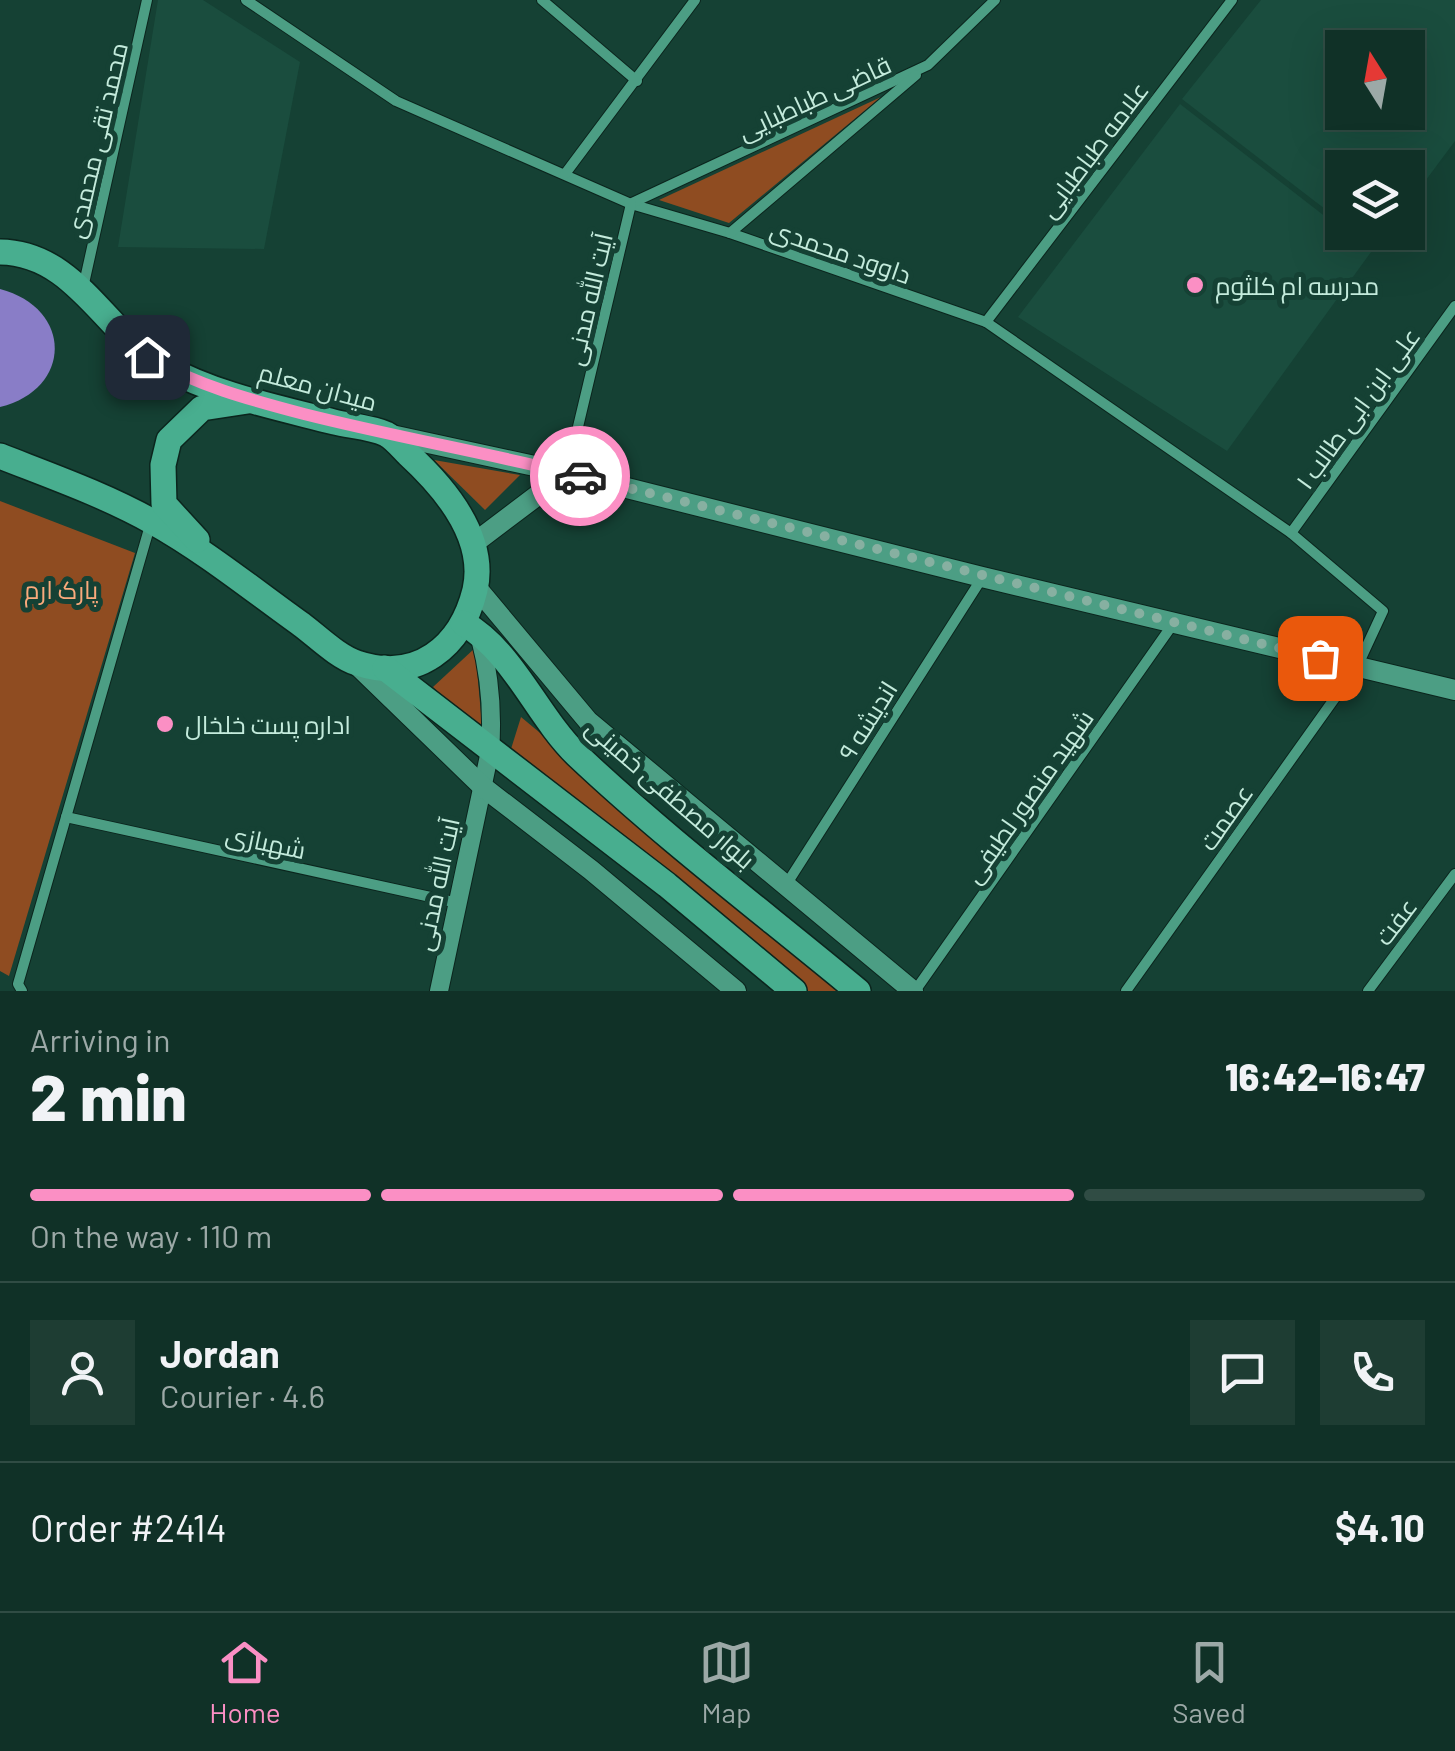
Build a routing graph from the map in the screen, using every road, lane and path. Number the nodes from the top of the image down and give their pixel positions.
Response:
1 (147, 0) edge
2 (246, 0) edge
3 (542, 0) edge
4 (694, 0) edge
5 (994, 0) edge
6 (1232, 0) edge
7 (928, 65) junction
8 (638, 81) junction
9 (567, 172) junction
10 (632, 204) junction
11 (730, 233) junction
12 (0, 252) edge
13 (83, 289) junction
14 (1455, 306) edge
15 (986, 322) junction
16 (252, 400) junction
17 (386, 434) junction
18 (0, 456) edge
19 (567, 473) junction
20 (151, 521) junction
21 (1291, 532) junction
22 (473, 544) junction
23 (216, 562) junction
24 (982, 577) junction
25 (476, 587) junction
26 (1383, 612) joint
27 (1174, 623) junction
28 (471, 628) junction
29 (355, 663) junction
30 (1357, 667) junction
31 (386, 668) junction
32 (1455, 690) edge
33 (490, 751) junction
34 (482, 787) junction
35 (66, 817) junction
36 (1455, 874) edge
37 (786, 885) junction
38 (458, 903) junction
39 (22, 991) edge
40 (439, 991) edge
41 (736, 991) edge
42 (794, 991) edge
43 (858, 991) edge
44 (914, 991) edge
45 (1126, 991) edge
46 (1368, 991) edge

1 - 13 street, محمد تقی محمدی
2 - 9 street, داوود محمدی
3 - 8 street
4 - 8 street
5 - 7 street, قاضی طباطبایی
6 - 15 street, علامه طباطبایی
7 - 10 street, قاضی طباطبایی
7 - 11 street
8 - 9 street
9 - 10 street, داوود محمدی
10 - 11 street, داوود محمدی
10 - 19 street, آیت الله مدنی
11 - 15 street, داوود محمدی
12 - 13 main road, میدان معلم
13 - 16 main road, میدان معلم
14 - 21 street, علی ابن ابی طالب ۱
15 - 21 street, داوود محمدی
16 - 17 main road, میدان معلم
16 - 23 main road
17 - 19 main road
17 - 22 main road, میدان معلم
18 - 20 main road, میدان معلم
19 - 22 main road
19 - 24 main road
20 - 23 main road, میدان معلم
20 - 35 street
21 - 26 street, داوود محمدی
22 - 25 main road, میدان معلم
23 - 29 main road, میدان معلم
24 - 27 main road
24 - 37 street, اندیشه ۹
25 - 28 main road, میدان معلم
25 - 37 main road
26 - 30 street, عصمت
27 - 30 main road
27 - 44 street, شهید منصور لطیفی
28 - 31 main road, میدان معلم
28 - 33 street, آیت‌ الله مدنی
28 - 43 main road, بلوار مصطفی خمینی
29 - 31 main road, میدان معلم
29 - 34 main road
30 - 32 main road
30 - 45 street, عصمت
31 - 33 main road
33 - 34 street, آیت‌ الله مدنی
33 - 42 main road
34 - 38 street, آیت‌ الله مدنی
34 - 41 main road
35 - 38 street, شهبازی
35 - 39 street
36 - 46 street, عفت
37 - 44 main road
38 - 40 street, آیت‌ الله مدنی

